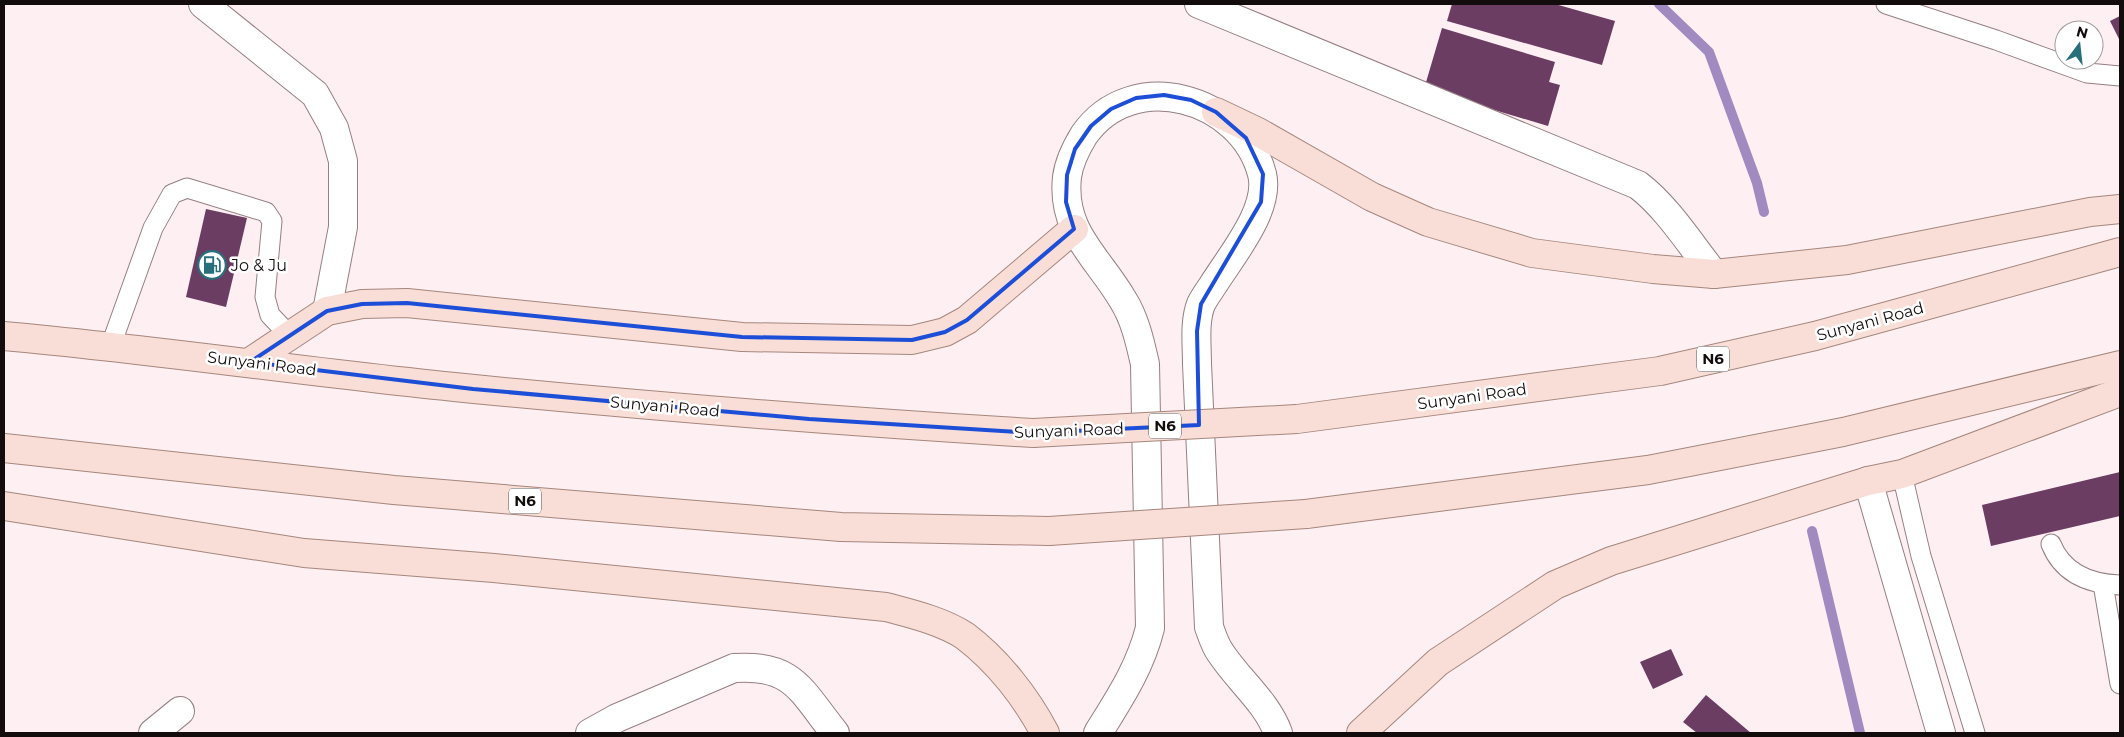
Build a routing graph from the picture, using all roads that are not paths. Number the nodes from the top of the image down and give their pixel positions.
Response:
1 (203, 4) edge
2 (1200, 4) edge
3 (1886, 4) edge
4 (2120, 76) edge
5 (1216, 112) junction
6 (2120, 209) edge
7 (1074, 229) junction
8 (2120, 252) edge
9 (1714, 274) junction
10 (327, 311) junction
11 (4, 336) edge
12 (290, 336) junction
13 (111, 345) junction
14 (250, 362) junction
15 (2120, 365) edge
16 (2120, 392) edge
17 (4, 448) edge
18 (1902, 474) junction
19 (1868, 482) junction
20 (5, 508) edge
21 (2051, 544) dead end
22 (2112, 585) edge
23 (2120, 684) edge
24 (180, 711) dead end
25 (153, 733) edge
26 (590, 733) edge
27 (835, 733) edge
28 (1045, 733) edge
29 (1098, 733) edge
30 (1278, 733) edge
31 (1361, 733) edge
32 (1941, 733) edge
33 (1975, 733) edge

1 - 10 street
2 - 9 street
3 - 4 lane
5 - 7 street
5 - 9 main road
5 - 30 street
6 - 9 main road
7 - 10 main road
7 - 29 street
8 - 14 main road, Sunyani Road / N6, bridge
10 - 12 main road
11 - 13 main road, Sunyani Road / N6
12 - 13 lane
12 - 14 main road
13 - 14 main road, Sunyani Road / N6
15 - 17 main road, N6, bridge
16 - 18 main road
18 - 19 main road
18 - 33 lane
19 - 31 main road
19 - 32 street
20 - 28 main road
21 - 22 lane
22 - 23 lane
24 - 25 street
26 - 27 street

